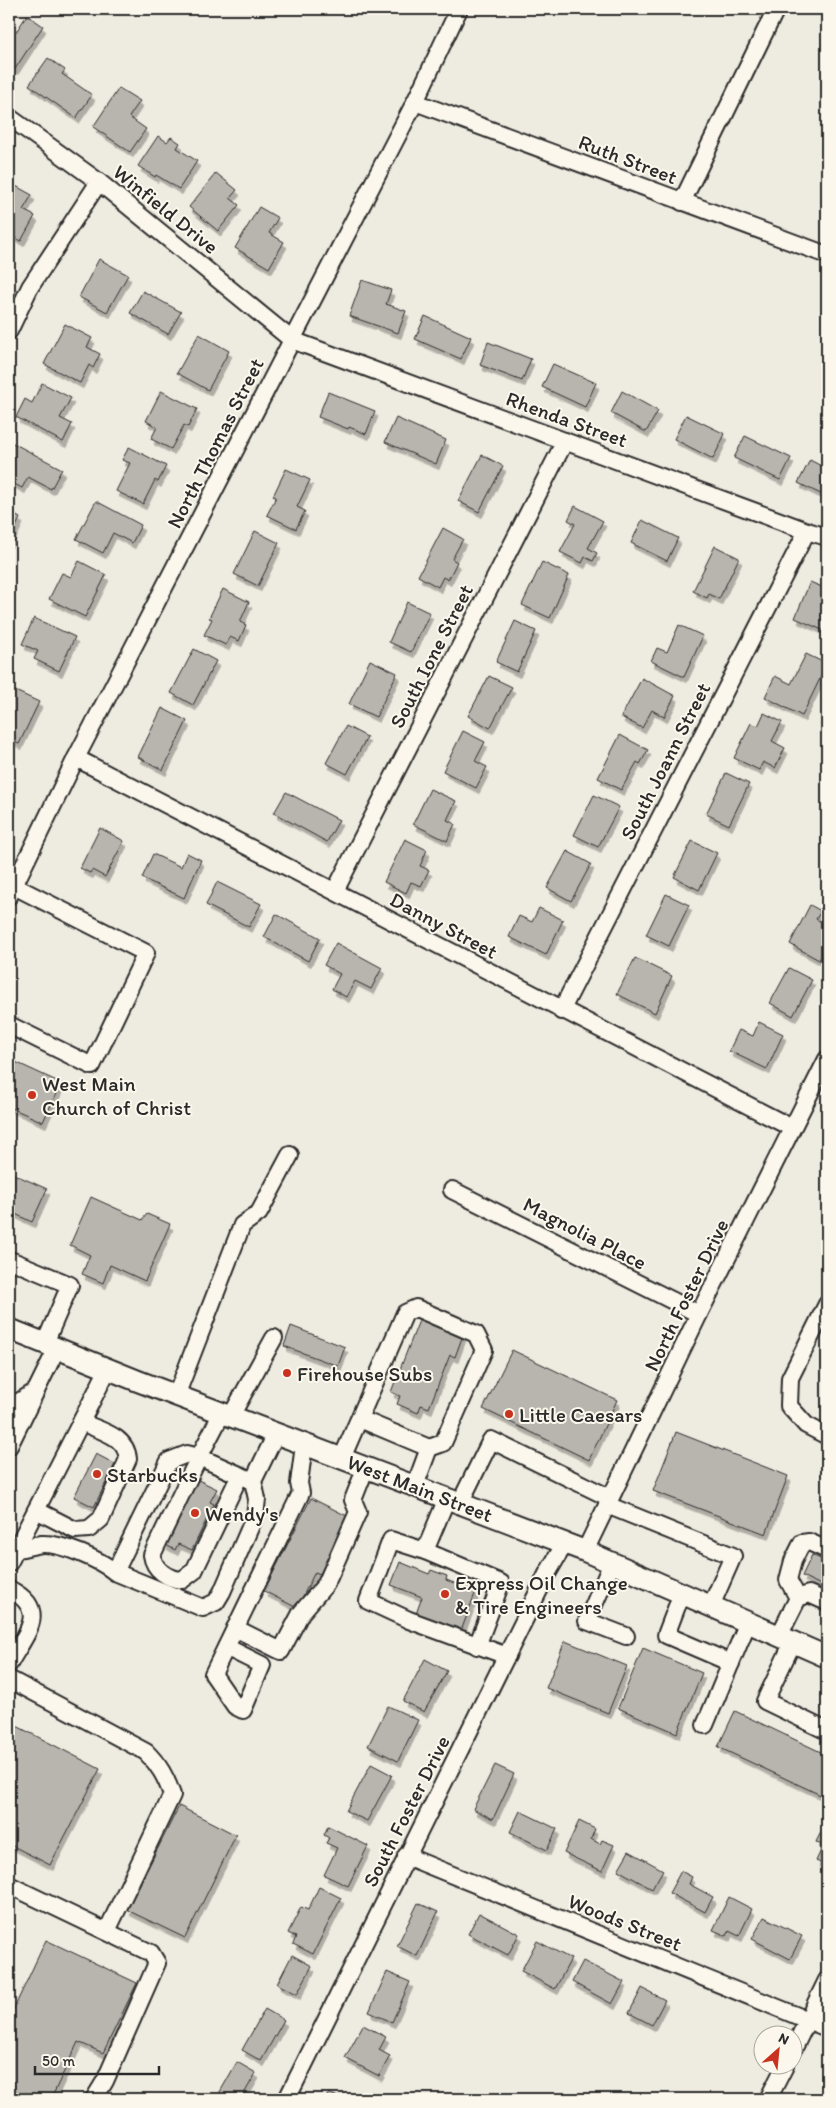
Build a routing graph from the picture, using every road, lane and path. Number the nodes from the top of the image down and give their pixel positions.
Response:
1 (458, 9) edge
2 (776, 9) edge
3 (415, 102) junction
4 (9, 117) edge
5 (99, 182) junction
6 (682, 202) junction
7 (827, 255) edge
8 (9, 331) edge
9 (292, 340) junction
10 (565, 441) junction
11 (807, 531) junction
12 (827, 537) edge
13 (76, 758) junction
14 (11, 891) edge
15 (335, 891) junction
16 (561, 1010) junction
17 (9, 1025) edge
18 (827, 1059) edge
19 (792, 1128) junction
20 (290, 1155) dead end
21 (452, 1190) dead end
22 (10, 1255) edge
23 (827, 1304) edge
24 (699, 1314) junction
25 (9, 1329) edge
26 (274, 1338) dead end
27 (51, 1346) junction
28 (108, 1369) junction
29 (36, 1391) junction
30 (176, 1396) junction
31 (9, 1408) edge
32 (226, 1415) junction
33 (360, 1419) junction
34 (80, 1422) junction
35 (276, 1434) junction
36 (827, 1436) edge
37 (304, 1445) junction
38 (9, 1446) edge
39 (429, 1448) junction
40 (199, 1457) junction
41 (342, 1458) junction
42 (366, 1468) junction
43 (246, 1478) junction
44 (415, 1486) junction
45 (454, 1501) junction
46 (609, 1502) junction
47 (36, 1510) junction
48 (564, 1543) junction
49 (827, 1550) edge
50 (424, 1551) junction
51 (585, 1551) junction
52 (12, 1557) edge
53 (612, 1563) junction
54 (115, 1572) junction
55 (9, 1589) edge
56 (682, 1593) junction
57 (798, 1598) junction
58 (827, 1602) edge
59 (712, 1606) junction
60 (748, 1622) junction
61 (235, 1628) junction
62 (626, 1636) dead end
63 (786, 1639) junction
64 (476, 1646) junction
65 (226, 1647) dead end
66 (507, 1656) junction
67 (827, 1657) edge
68 (731, 1663) junction
69 (9, 1664) edge
70 (9, 1679) edge
71 (704, 1725) dead end
72 (827, 1730) edge
73 (406, 1856) junction
74 (9, 1885) edge
75 (107, 1931) junction
76 (827, 1980) edge
77 (808, 2019) junction
78 (804, 2027) edge
79 (827, 2028) edge
80 (780, 2076) edge
81 (94, 2099) edge
82 (287, 2099) edge
83 (768, 2099) edge

1 - 3 street, North Thomas Street
2 - 6 street
3 - 6 street, Ruth Street
3 - 9 street, North Thomas Street
4 - 5 street, Winfield Drive
5 - 8 street
5 - 9 street, Winfield Drive
6 - 7 street, Ruth Street
9 - 10 street, Rhenda Street
9 - 13 street, North Thomas Street
10 - 11 street, Rhenda Street
10 - 15 street, South Ione Street
11 - 12 street, Rhenda Street
11 - 16 street, South Joann Street
13 - 14 street, North Thomas Street
13 - 15 street, Danny Street
14 - 17 street
15 - 16 street, Danny Street
16 - 19 street, Danny Street
18 - 19 street, North Foster Drive
19 - 24 street, North Foster Drive
20 - 30 street
21 - 24 street, Magnolia Place
22 - 27 street
23 - 36 street
24 - 46 street, North Foster Drive
25 - 27 main road, West Main Street
26 - 32 street
27 - 28 main road, West Main Street
27 - 29 street
28 - 30 main road, West Main Street
28 - 34 street
29 - 31 street
29 - 38 street
30 - 32 main road, West Main Street
32 - 35 main road, West Main Street
32 - 40 street
33 - 39 street
33 - 39 street
33 - 41 street
34 - 47 street
34 - 47 street
35 - 37 main road, West Main Street
35 - 43 street
37 - 41 main road, West Main Street
37 - 61 street
39 - 44 street
40 - 43 street
40 - 43 street
40 - 54 street
41 - 42 main road, West Main Street
42 - 44 main road, West Main Street
42 - 61 street
43 - 54 street
44 - 45 main road, West Main Street
45 - 46 street
45 - 48 main road, West Main Street
45 - 50 street
46 - 51 street, North Foster Drive
46 - 59 street
47 - 52 street
48 - 51 main road, West Main Street
48 - 66 street, South Foster Drive
49 - 57 street
50 - 64 street
50 - 64 street
51 - 53 main road, West Main Street
52 - 54 street
53 - 56 main road, West Main Street
53 - 62 street
55 - 69 street
56 - 59 main road, West Main Street
56 - 68 street
57 - 58 street
57 - 63 street
59 - 60 main road, West Main Street
60 - 63 main road, West Main Street
60 - 68 street
61 - 65 street
63 - 67 main road, West Main Street
63 - 72 street
64 - 66 street
66 - 73 street, South Foster Drive
68 - 71 street
70 - 75 street
73 - 77 street, Woods Street
73 - 82 street, South Foster Drive
74 - 75 street
75 - 81 street
76 - 77 street
77 - 78 street
77 - 79 street, Woods Street
80 - 83 street

